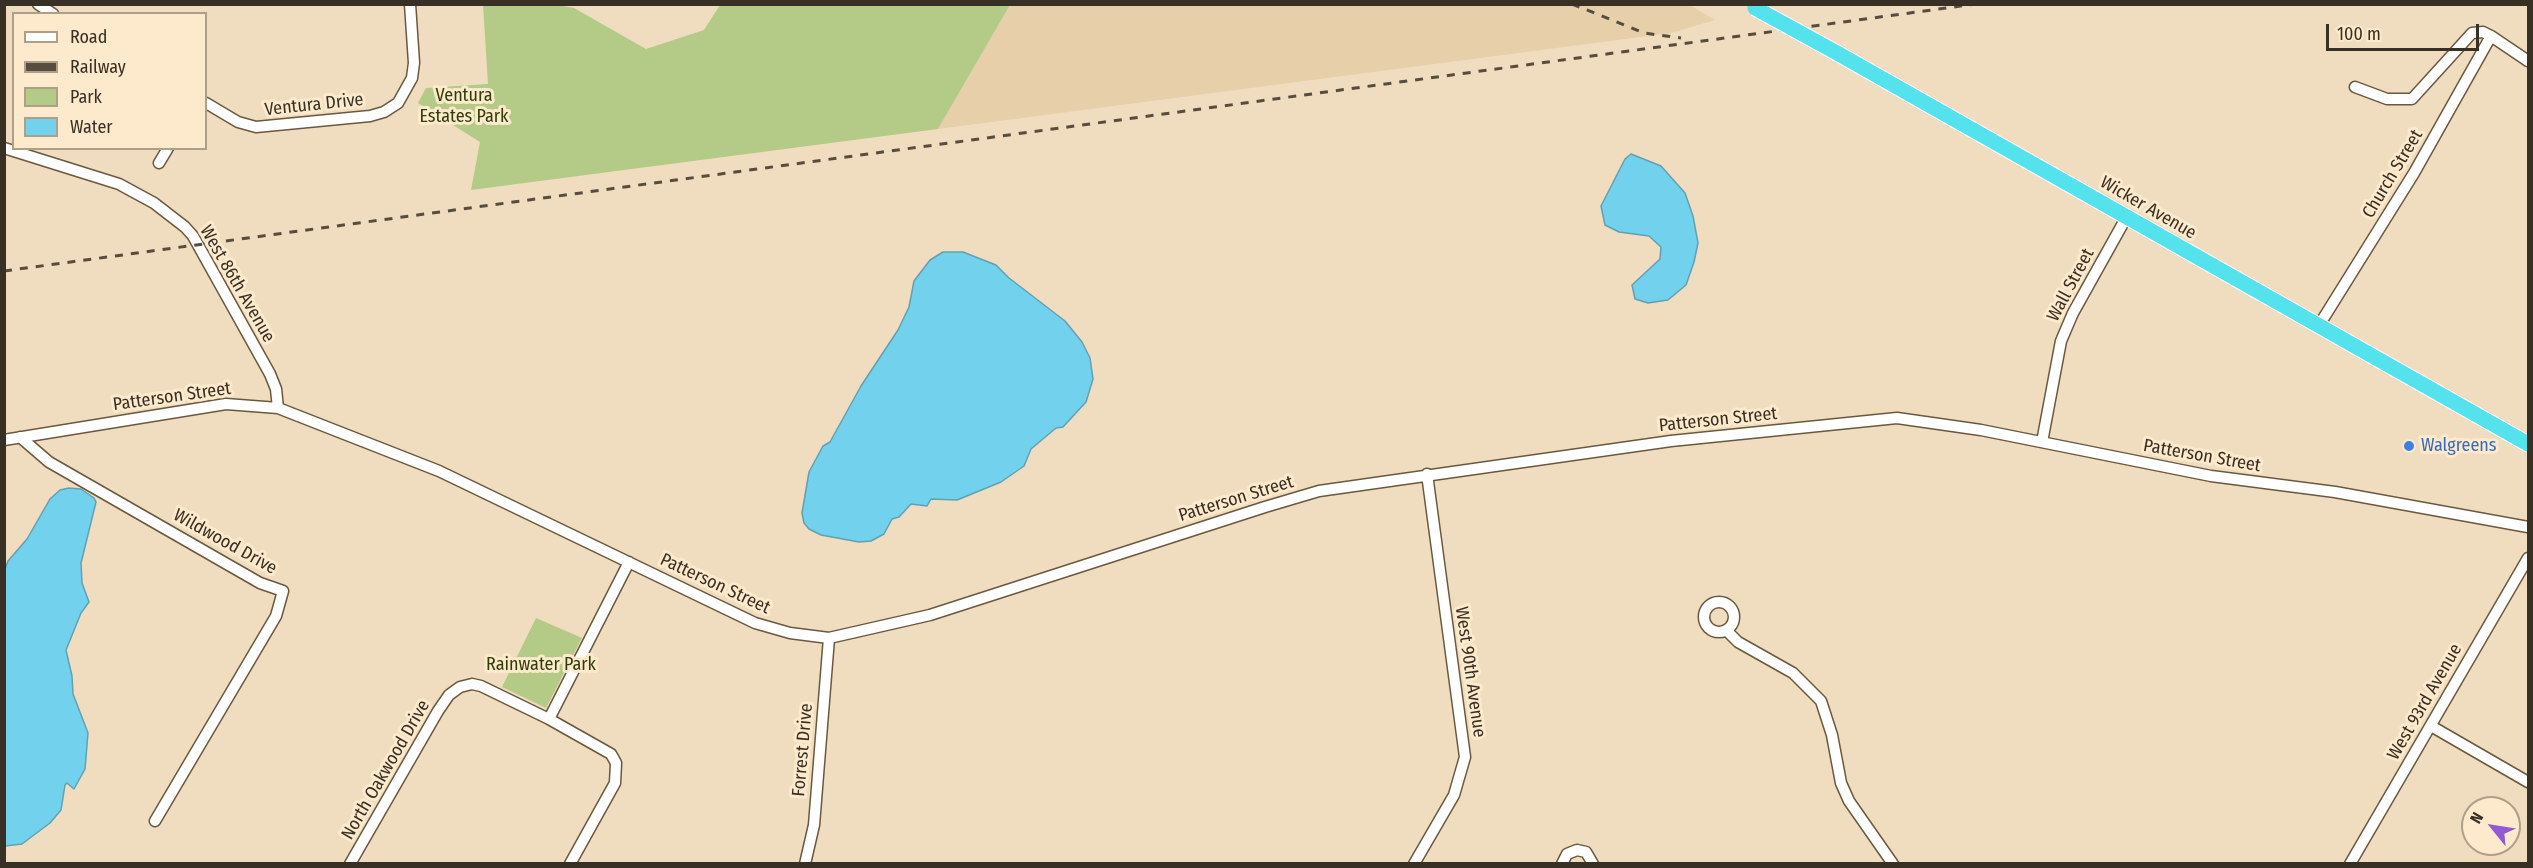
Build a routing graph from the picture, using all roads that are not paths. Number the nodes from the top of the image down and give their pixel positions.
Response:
1 (410, 4) edge
2 (1752, 6) edge
3 (2491, 36) junction
4 (2529, 61) edge
5 (2355, 87) dead end
6 (207, 104) edge
7 (4, 148) edge
8 (167, 150) edge
9 (159, 163) dead end
10 (2126, 218) junction
11 (2318, 327) junction
12 (278, 408) junction
13 (20, 437) junction
14 (4, 440) edge
15 (2042, 442) junction
16 (2529, 444) edge
17 (1427, 474) junction
18 (2529, 527) edge
19 (2529, 558) edge
20 (629, 562) junction
21 (1726, 630) dead end
22 (829, 638) junction
23 (549, 719) junction
24 (2431, 726) junction
25 (2529, 782) edge
26 (155, 821) dead end
27 (350, 864) edge
28 (570, 864) edge
29 (805, 864) edge
30 (1414, 864) edge
31 (1562, 864) edge
32 (1593, 864) edge
33 (1893, 864) edge
34 (2350, 864) edge

1 - 6 street, Ventura Drive
2 - 10 highway, Wicker Avenue, bridge
3 - 4 street
3 - 5 street
3 - 11 street, Church Street
7 - 12 street, West 86th Avenue
8 - 9 street
10 - 11 highway, Wicker Avenue
10 - 15 street, Wall Street
11 - 16 highway, Wicker Avenue
12 - 13 street, Patterson Street
12 - 20 street, Patterson Street
13 - 14 street, Patterson Street
13 - 26 street, Wildwood Drive
15 - 17 street, Patterson Street
15 - 18 street, Patterson Street
17 - 22 street, Patterson Street
17 - 30 street, West 90th Avenue
19 - 24 street, West 93rd Avenue
20 - 22 street, Patterson Street
20 - 23 street
21 - 33 street
22 - 29 street, Forrest Drive
23 - 27 street, North Oakwood Drive
23 - 28 street, North Oakwood Drive
24 - 25 street
24 - 34 street, West 93rd Avenue
31 - 32 street

